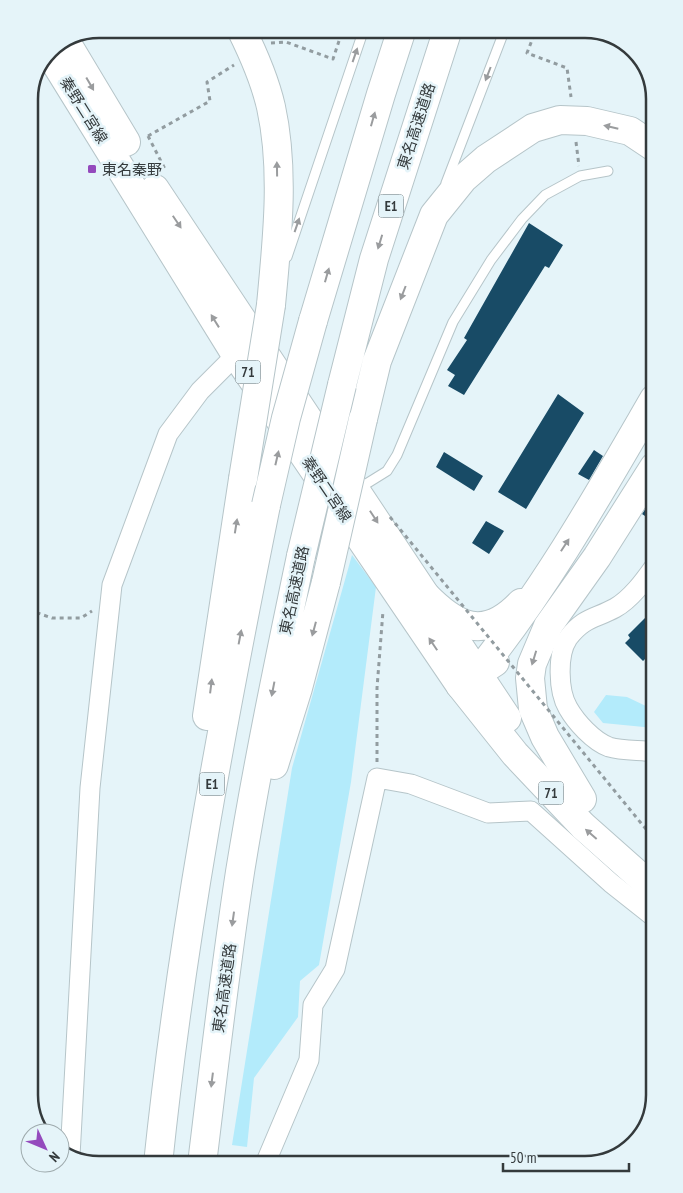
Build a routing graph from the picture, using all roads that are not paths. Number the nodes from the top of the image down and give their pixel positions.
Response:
1 (244, 38) edge
2 (361, 38) edge
3 (399, 38) edge
4 (445, 38) edge
5 (502, 38) edge
6 (68, 46) edge
7 (53, 58) edge
8 (646, 142) edge
9 (608, 171) dead end
10 (434, 216) junction
11 (270, 305) junction
12 (236, 355) junction
13 (646, 413) edge
14 (646, 480) edge
15 (357, 489) junction
16 (597, 557) junction
17 (646, 578) edge
18 (543, 580) junction
19 (424, 594) junction
20 (469, 678) junction
21 (646, 751) edge
22 (582, 799) junction
23 (646, 858) edge
24 (240, 871) junction
25 (646, 882) edge
26 (646, 911) edge
27 (168, 1065) junction
28 (70, 1149) edge
29 (159, 1155) edge
30 (203, 1155) edge
31 (269, 1155) edge

11 -> 1 main road
11 -> 2 lane
27 -> 3 main road, E1, bridge
4 -> 24 main road, 東名高速道路 / E1, bridge
5 -> 10 lane
6 -> 15 main road, 秦野二宮線 / 71
12 -> 7 main road, 秦野二宮線 / 71
8 -> 10 main road
9 - 15 lane
10 -> 24 main road, bridge
27 -> 11 main road, bridge
20 -> 12 main road, 秦野二宮線 / 71
12 - 28 street
18 -> 13 main road
14 - 16 main road
15 -> 19 main road, 秦野二宮線 / 71
16 - 20 main road
16 -> 22 main road
17 - 21 street
18 - 19 main road
18 - 20 main road
19 - 20 main road, 秦野二宮線 / 71
20 - 22 main road, 秦野二宮線 / 71
25 -> 20 main road, 秦野二宮線 / 71
22 - 23 main road, 秦野二宮線 / 71
24 -> 30 main road, 東名高速道路 / E1
26 - 31 street
27 - 29 main road, E1

